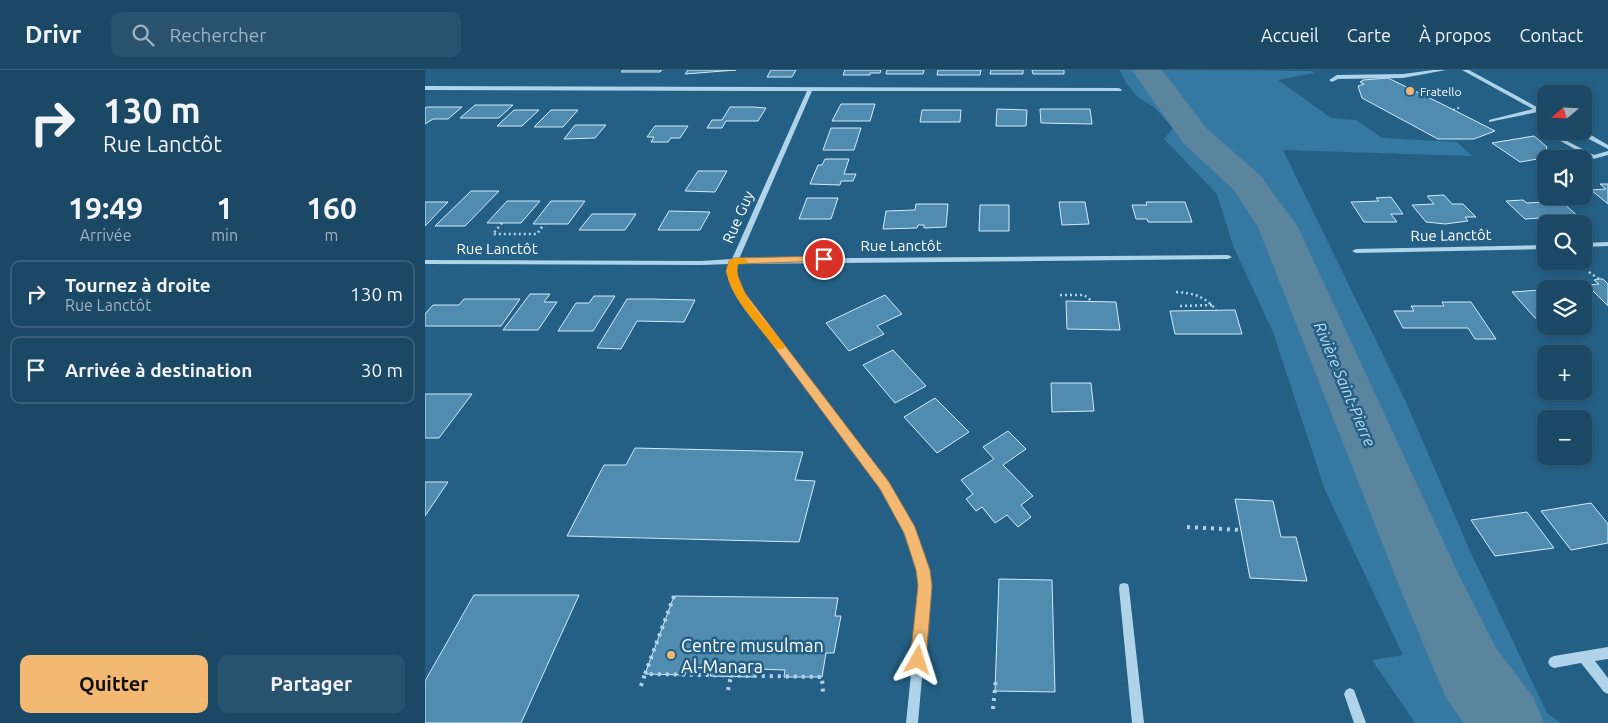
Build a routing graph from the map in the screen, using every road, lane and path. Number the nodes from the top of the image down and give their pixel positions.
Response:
1 (1443, 70) edge
2 (1465, 70) edge
3 (1332, 80) dead end
4 (425, 88) edge
5 (810, 90) junction
6 (1119, 90) dead end
7 (1461, 106) dead end
8 (1537, 109) edge
9 (1453, 110) dead end
10 (1537, 110) edge
11 (1491, 121) dead end
12 (1593, 139) edge
13 (1562, 140) edge
14 (1608, 147) edge
15 (1580, 150) edge
16 (1608, 153) edge
17 (1592, 156) edge
18 (502, 223) dead end
19 (544, 224) dead end
20 (1608, 244) edge
21 (1592, 245) edge
22 (1537, 247) edge
23 (1356, 251) dead end
24 (1228, 257) dead end
25 (734, 261) junction
26 (425, 262) edge
27 (1589, 272) dead end
28 (1599, 279) dead end
29 (1176, 292) dead end
30 (1059, 296) dead end
31 (1093, 302) dead end
32 (1213, 305) junction
33 (1180, 306) dead end
34 (1216, 310) dead end
35 (1187, 527) dead end
36 (1241, 530) dead end
37 (1124, 588) dead end
38 (674, 596) dead end
39 (1608, 652) edge
40 (1584, 657) junction
41 (1554, 662) dead end
42 (645, 674) junction
43 (731, 676) junction
44 (996, 678) dead end
45 (641, 686) dead end
46 (1608, 688) edge
47 (728, 690) dead end
48 (823, 692) dead end
49 (1350, 694) dead end
50 (993, 709) dead end
51 (912, 723) edge
52 (1138, 723) edge
53 (1360, 723) edge

1 - 3 street
2 - 8 street
4 - 5 street
5 - 6 street
5 - 25 street, Rue Guy
7 - 9 path
10 - 11 street
12 - 14 street
13 - 15 street
16 - 17 street
18 - 19 path
20 - 21 street
22 - 23 street, Rue Lanctôt
24 - 25 street, Rue Lanctôt
25 - 26 street, Rue Lanctôt
25 - 51 street, Rue Guy
27 - 28 path
29 - 32 path
30 - 31 path
32 - 33 path
32 - 34 path
35 - 36 path
37 - 52 street
38 - 42 path
39 - 40 street
40 - 41 street
40 - 46 street
42 - 43 path
42 - 45 path
43 - 47 path
43 - 48 path
44 - 50 path
49 - 53 street

